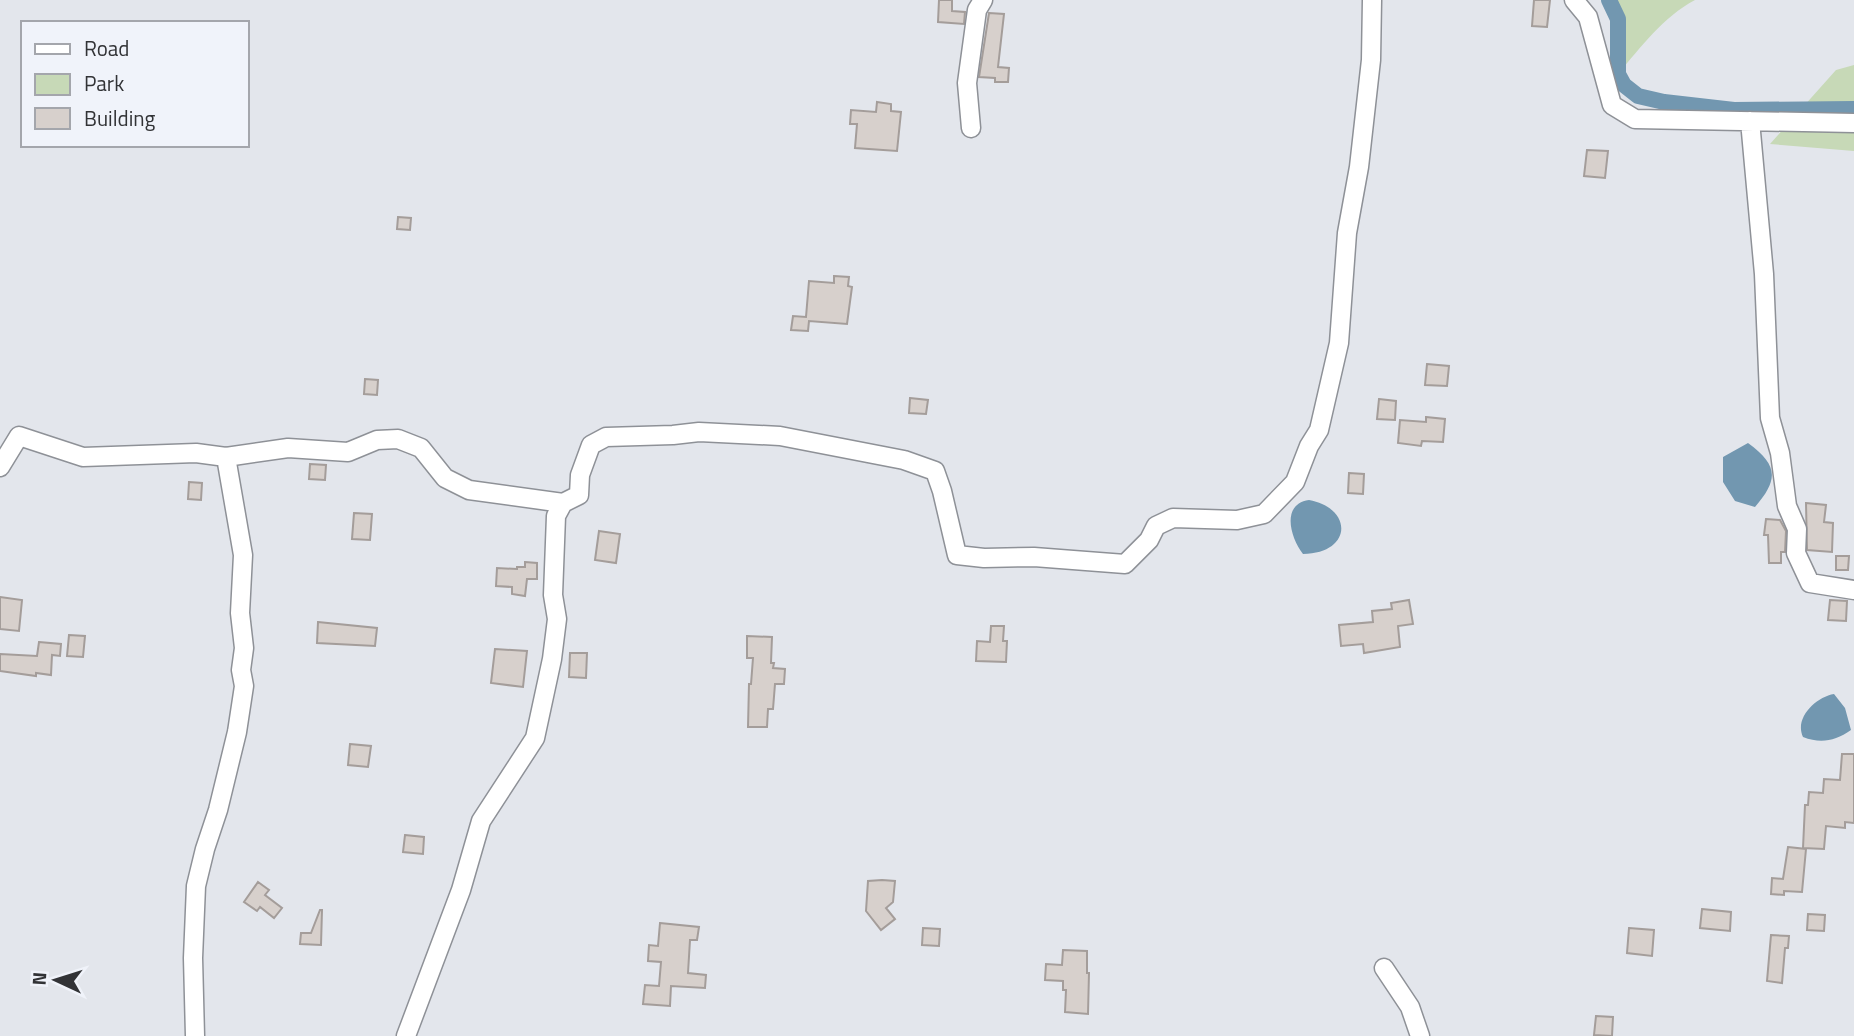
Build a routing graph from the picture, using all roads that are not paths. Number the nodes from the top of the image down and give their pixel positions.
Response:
1 (983, 0) edge
2 (1372, 0) edge
3 (1574, 0) edge
4 (1750, 121) junction
5 (1854, 123) edge
6 (971, 128) dead end
7 (226, 457) junction
8 (0, 467) edge
9 (563, 503) junction
10 (1854, 590) edge
11 (1384, 968) dead end
12 (195, 1036) edge
13 (406, 1036) edge
14 (1420, 1036) edge

1 - 6 street
2 - 9 street
3 - 4 street
4 - 5 street
4 - 10 street
7 - 8 street
7 - 9 street
7 - 12 street
9 - 13 street
11 - 14 street

